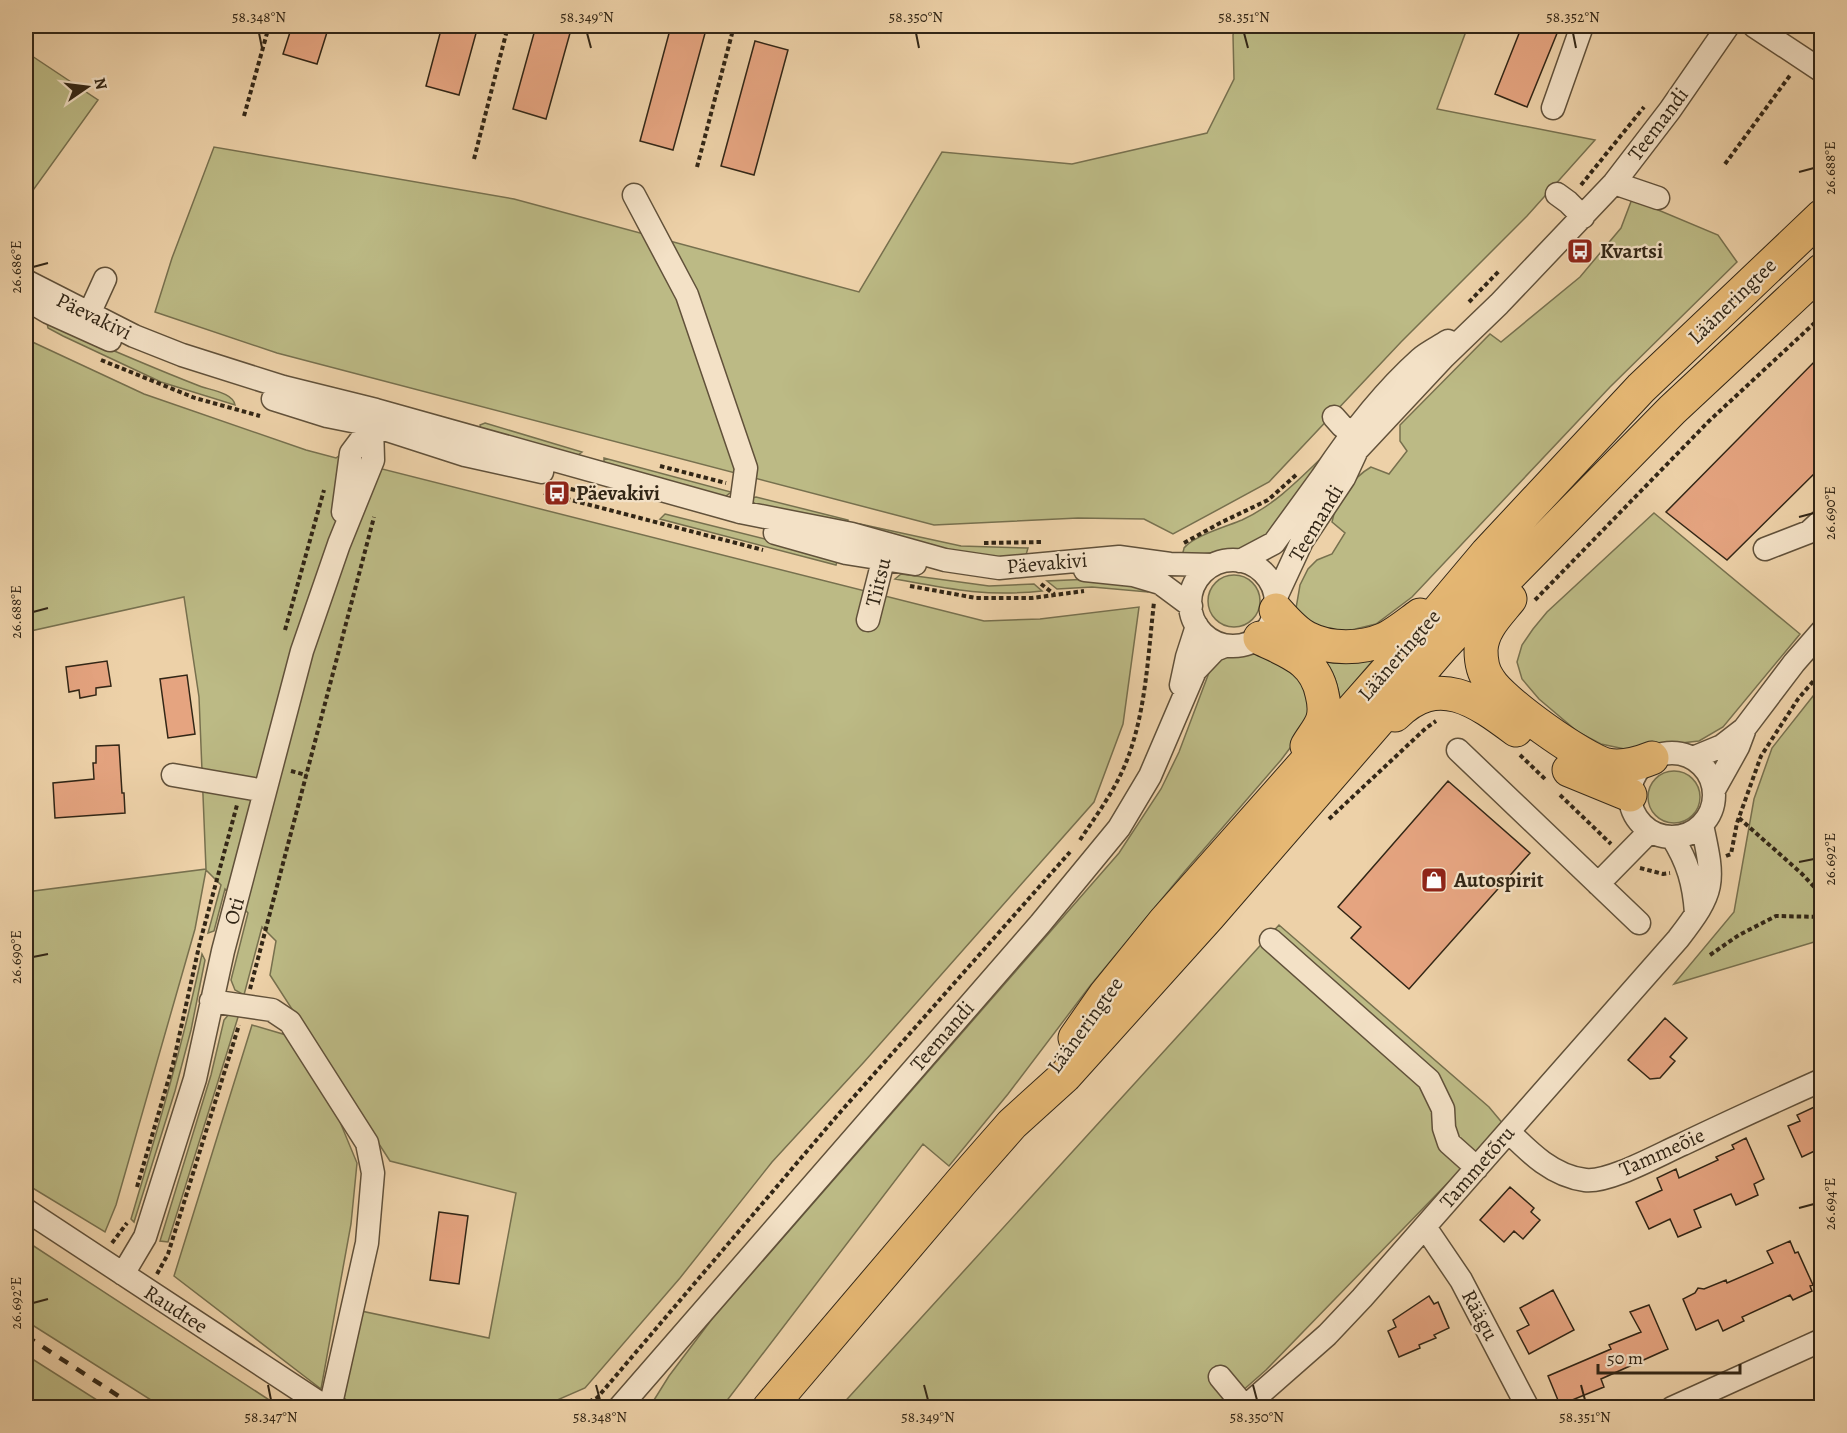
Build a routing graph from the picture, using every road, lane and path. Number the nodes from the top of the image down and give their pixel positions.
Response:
1 (269, 26) edge
2 (508, 26) edge
3 (734, 26) edge
4 (1582, 26) edge
5 (1728, 26) edge
6 (1754, 26) edge
7 (1785, 34) edge
8 (1814, 66) edge
9 (1646, 104) dead end
10 (1553, 108) dead end
11 (244, 116) dead end
12 (474, 159) dead end
13 (1725, 164) dead end
14 (697, 167) dead end
15 (1614, 183) junction
16 (634, 195) dead end
17 (1658, 198) dead end
18 (1569, 204) junction
19 (1821, 216) edge
20 (1502, 268) dead end
21 (1821, 270) edge
22 (105, 279) dead end
23 (26, 281) edge
24 (26, 299) edge
25 (1462, 308) dead end
26 (89, 314) junction
27 (1821, 316) edge
28 (1485, 318) junction
29 (92, 356) dead end
30 (1334, 417) dead end
31 (268, 418) dead end
32 (374, 418) junction
33 (1358, 441) junction
34 (654, 465) dead end
35 (1610, 472) junction
36 (1311, 474) junction
37 (744, 488) junction
38 (540, 492) dead end
39 (376, 509) dead end
40 (740, 513) junction
41 (1821, 520) edge
42 (1047, 541) dead end
43 (983, 543) dead end
44 (1765, 549) dead end
45 (764, 550) dead end
46 (1487, 553) junction
47 (884, 560) junction
48 (1240, 561) junction
49 (1213, 565) junction
50 (1161, 582) junction
51 (1089, 590) dead end
52 (1143, 599) dead end
53 (1276, 603) junction
54 (1528, 607) dead end
55 (1194, 616) junction
56 (868, 620) dead end
57 (1821, 631) edge
58 (1260, 638) junction
59 (1225, 646) junction
60 (1821, 671) edge
61 (1178, 707) junction
62 (1507, 723) junction
63 (1744, 729) junction
64 (1458, 750) dead end
65 (1652, 758) junction
66 (1693, 758) junction
67 (173, 776) dead end
68 (1282, 786) junction
69 (1324, 786) junction
70 (1714, 790) junction
71 (265, 791) junction
72 (1630, 795) junction
73 (1739, 818) junction
74 (1702, 825) junction
75 (1661, 834) junction
76 (1079, 841) dead end
77 (1072, 850) dead end
78 (1626, 856) junction
79 (1700, 866) junction
80 (1598, 884) junction
81 (1821, 895) edge
82 (1821, 917) edge
83 (1639, 923) dead end
84 (1271, 940) dead end
85 (1710, 955) dead end
86 (211, 1001) junction
87 (245, 1006) junction
88 (1821, 1080) edge
89 (1012, 1124) junction
90 (1509, 1132) junction
91 (1477, 1168) junction
92 (26, 1210) edge
93 (1425, 1227) junction
94 (123, 1274) junction
95 (148, 1291) junction
96 (1821, 1340) edge
97 (675, 1345) junction
98 (1220, 1377) dead end
99 (1253, 1405) edge
100 (328, 1407) edge
101 (575, 1407) edge
102 (619, 1407) edge
103 (638, 1407) edge
104 (769, 1407) edge
105 (1528, 1407) edge
106 (1672, 1407) edge

1 - 11 path
2 - 12 path
3 - 14 path
4 - 10 street
5 - 15 street, Teemandi
6 - 7 street
7 - 8 street
8 - 13 path
9 - 18 path
15 - 17 street
15 - 18 street, Teemandi
15 - 28 street
16 - 37 street
18 - 28 street, Teemandi
19 - 46 highway, Lääneringtee
20 - 25 path
21 - 35 highway, Lääneringtee
22 - 26 street
23 - 26 street, Päevakivi
24 - 32 street, Päevakivi
26 - 32 street, Päevakivi
27 - 54 path
28 - 33 street, Teemandi
29 - 31 path
30 - 33 street
32 - 40 street, Päevakivi
32 - 47 street, Päevakivi
32 - 71 street, Oti
33 - 36 street, Teemandi
33 - 53 street, Teemandi
34 - 37 path
35 - 65 highway
35 - 69 highway, Lääneringtee
36 - 48 street, Teemandi
36 - 50 path
37 - 40 street
38 - 45 path
39 - 87 path
40 - 47 street, Päevakivi
41 - 44 street
42 - 43 path
46 - 53 highway
46 - 68 highway, Lääneringtee
47 - 50 street, Päevakivi
47 - 51 path
47 - 56 street, Tiitsu
48 - 49 street, Teemandi
48 - 53 street, Teemandi
49 - 50 street, Päevakivi
49 - 55 street, Teemandi
50 - 52 path
50 - 55 street, Päevakivi
50 - 76 path
53 - 58 street, Teemandi
55 - 59 street
55 - 61 street, Teemandi
57 - 63 street
58 - 59 street, Teemandi
58 - 68 highway
59 - 61 street, Teemandi
60 - 73 path
61 - 97 street, Teemandi
62 - 69 highway
62 - 72 highway
62 - 78 path
63 - 66 street
63 - 70 street
64 - 80 street
65 - 66 street
65 - 72 street
66 - 70 street
67 - 71 street
68 - 89 highway, Lääneringtee
69 - 89 highway, Lääneringtee
70 - 74 street
71 - 86 street, Oti
72 - 75 street
73 - 79 path
73 - 81 path
74 - 75 street
74 - 79 street, Tammetõru
75 - 78 street
75 - 79 street
77 - 101 path
78 - 79 path
78 - 80 street
79 - 90 street, Tammetõru
80 - 83 street
82 - 85 path
84 - 91 street
86 - 87 street
86 - 94 street, Oti
87 - 95 path
87 - 100 street
88 - 90 street, Tammeõie
89 - 104 highway, Lääneringtee
90 - 91 street, Tammetõru
91 - 93 street, Tammetõru
92 - 94 street, Raudtee
93 - 99 street, Tammetõru
93 - 105 street, Räägu
94 - 95 street, Raudtee
95 - 100 street, Raudtee
96 - 106 street
97 - 102 street, Teemandi
97 - 103 street, Teemandi
98 - 99 street

